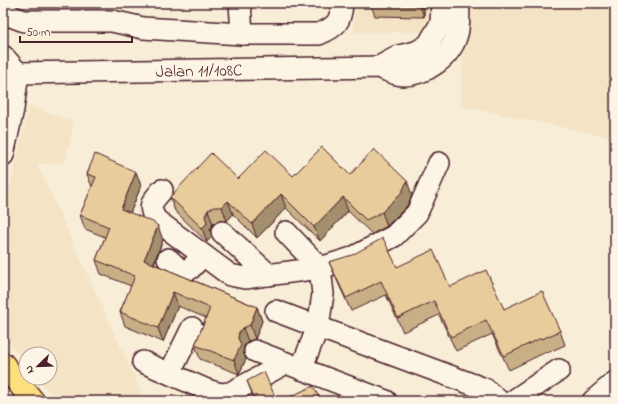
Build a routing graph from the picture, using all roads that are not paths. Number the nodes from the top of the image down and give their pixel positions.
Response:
1 (240, 3) edge
2 (342, 3) edge
3 (442, 3) edge
4 (459, 3) edge
5 (3, 9) edge
6 (242, 34) junction
7 (3, 56) edge
8 (379, 67) junction
9 (18, 73) junction
10 (8, 106) edge
11 (3, 155) edge
12 (439, 163) dead end
13 (162, 190) dead end
14 (222, 232) dead end
15 (286, 232) dead end
16 (203, 255) junction
17 (168, 259) dead end
18 (320, 268) junction
19 (269, 275) junction
20 (276, 311) dead end
21 (192, 328) dead end
22 (318, 328) junction
23 (255, 351) dead end
24 (143, 362) dead end
25 (3, 364) edge
26 (293, 366) junction
27 (559, 370) dead end
28 (170, 373) junction
29 (615, 382) edge
30 (488, 397) edge
31 (222, 398) edge
32 (33, 401) edge
33 (386, 401) edge
34 (513, 401) edge
35 (593, 401) edge

1 - 6 street
2 - 6 street
3 - 8 street, Jalan 11/108C
4 - 8 street, Jalan 11/108C
5 - 6 street
7 - 9 street
8 - 9 street, Jalan 11/108C
9 - 10 street
10 - 11 street
12 - 18 street
13 - 16 street
14 - 19 street
15 - 18 street
16 - 17 street
16 - 19 street
18 - 19 street
18 - 22 street
20 - 22 street
21 - 28 street
22 - 26 street
22 - 30 street
23 - 26 street
24 - 28 street
25 - 32 highway
26 - 31 street
26 - 33 street
27 - 34 street
28 - 31 street
29 - 35 street

